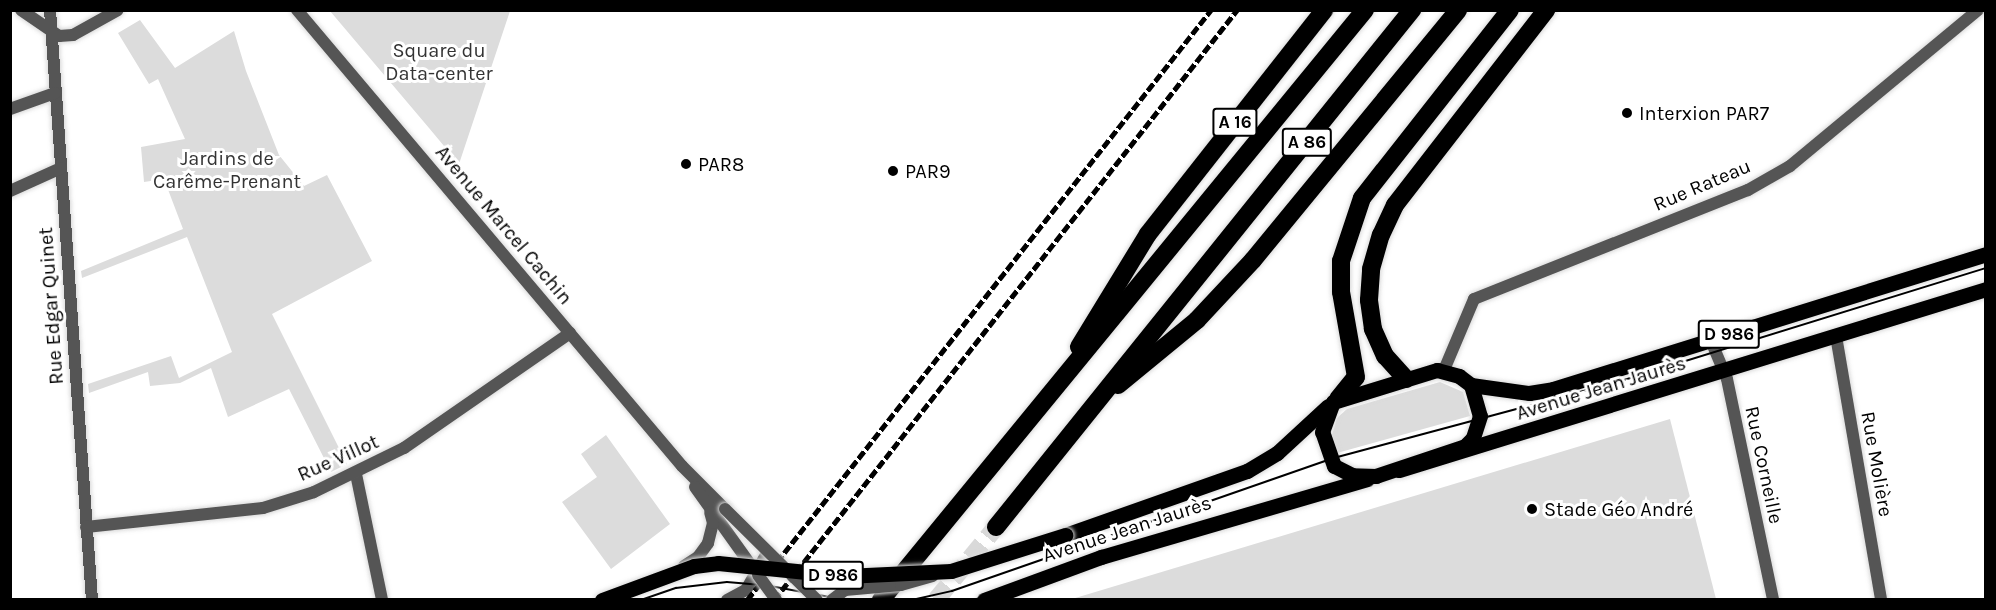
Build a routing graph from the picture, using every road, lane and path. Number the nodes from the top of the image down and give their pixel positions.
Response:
1 (21, 10) edge
2 (50, 10) edge
3 (118, 10) edge
4 (297, 10) edge
5 (1324, 10) edge
6 (1365, 10) edge
7 (1412, 10) edge
8 (1458, 10) edge
9 (1510, 10) edge
10 (1546, 10) edge
11 (1978, 10) edge
12 (51, 31) junction
13 (55, 93) junction
14 (10, 109) edge
15 (61, 168) junction
16 (10, 191) edge
17 (1986, 254) edge
18 (1986, 289) edge
19 (570, 333) junction
20 (1708, 334) junction
21 (1836, 336) junction
22 (1444, 370) junction
23 (1724, 372) junction
24 (1406, 379) junction
25 (1062, 380) junction
26 (1471, 385) junction
27 (1104, 394) junction
28 (1335, 400) junction
29 (1399, 470) junction
30 (356, 474) junction
31 (1376, 476) junction
32 (715, 512) junction
33 (86, 527) junction
34 (996, 527) tunnel mouth
35 (759, 565) junction
36 (786, 570) junction
37 (951, 572) junction
38 (669, 573) junction
39 (92, 600) edge
40 (382, 600) edge
41 (602, 600) edge
42 (728, 600) edge
43 (776, 600) edge
44 (817, 600) edge
45 (832, 600) edge
46 (881, 600) edge
47 (984, 600) edge
48 (1773, 600) edge
49 (1881, 600) edge

1 - 12 street
2 - 12 street, Rue Edgar Quinet
3 - 12 street
4 - 19 street, Avenue Marcel Cachin
5 - 25 highway, A 16
6 - 25 highway, A 86
7 - 27 highway, A 86
8 - 27 highway
9 - 28 highway
10 - 24 highway
11 - 22 street, Rue Rateau
12 - 13 street, Rue Edgar Quinet
13 - 14 street
13 - 15 street, Rue Edgar Quinet
15 - 16 street
15 - 33 street, Rue Edgar Quinet
17 - 20 main road, Avenue Jean Jaurès / D 986
18 - 21 main road, Avenue Jean Jaurès / D 986
19 - 30 street, Rue Villot
19 - 32 street, Avenue Marcel Cachin
20 - 23 street, Rue Corneille
20 - 26 main road, Avenue Jean Jaurès / D 986
21 - 23 main road, Avenue Jean Jaurès / D 986
21 - 49 street, Rue Molière
22 - 24 main road
22 - 26 main road
23 - 29 main road, Avenue Jean Jaurès / D 986
23 - 48 street, Rue Corneille
24 - 28 main road
25 - 46 highway, A 86
26 - 29 main road
27 - 34 highway, A 86
28 - 31 main road
28 - 37 main road, Avenue Jean Jaurès / D 986, bridge
29 - 31 main road, Avenue Jean Jaurès
30 - 33 street, Rue Villot
30 - 40 street
31 - 47 main road, Avenue Jean Jaurès
32 - 35 street
32 - 35 street, bridge
32 - 38 street, bridge
33 - 39 street, Rue Edgar Quinet
35 - 36 main road, D 986, bridge
35 - 38 main road, D 986, bridge
35 - 42 street
35 - 43 street, bridge
36 - 37 main road, D 986, bridge
36 - 44 street, bridge
37 - 45 street, bridge
38 - 41 main road, D 986, bridge

